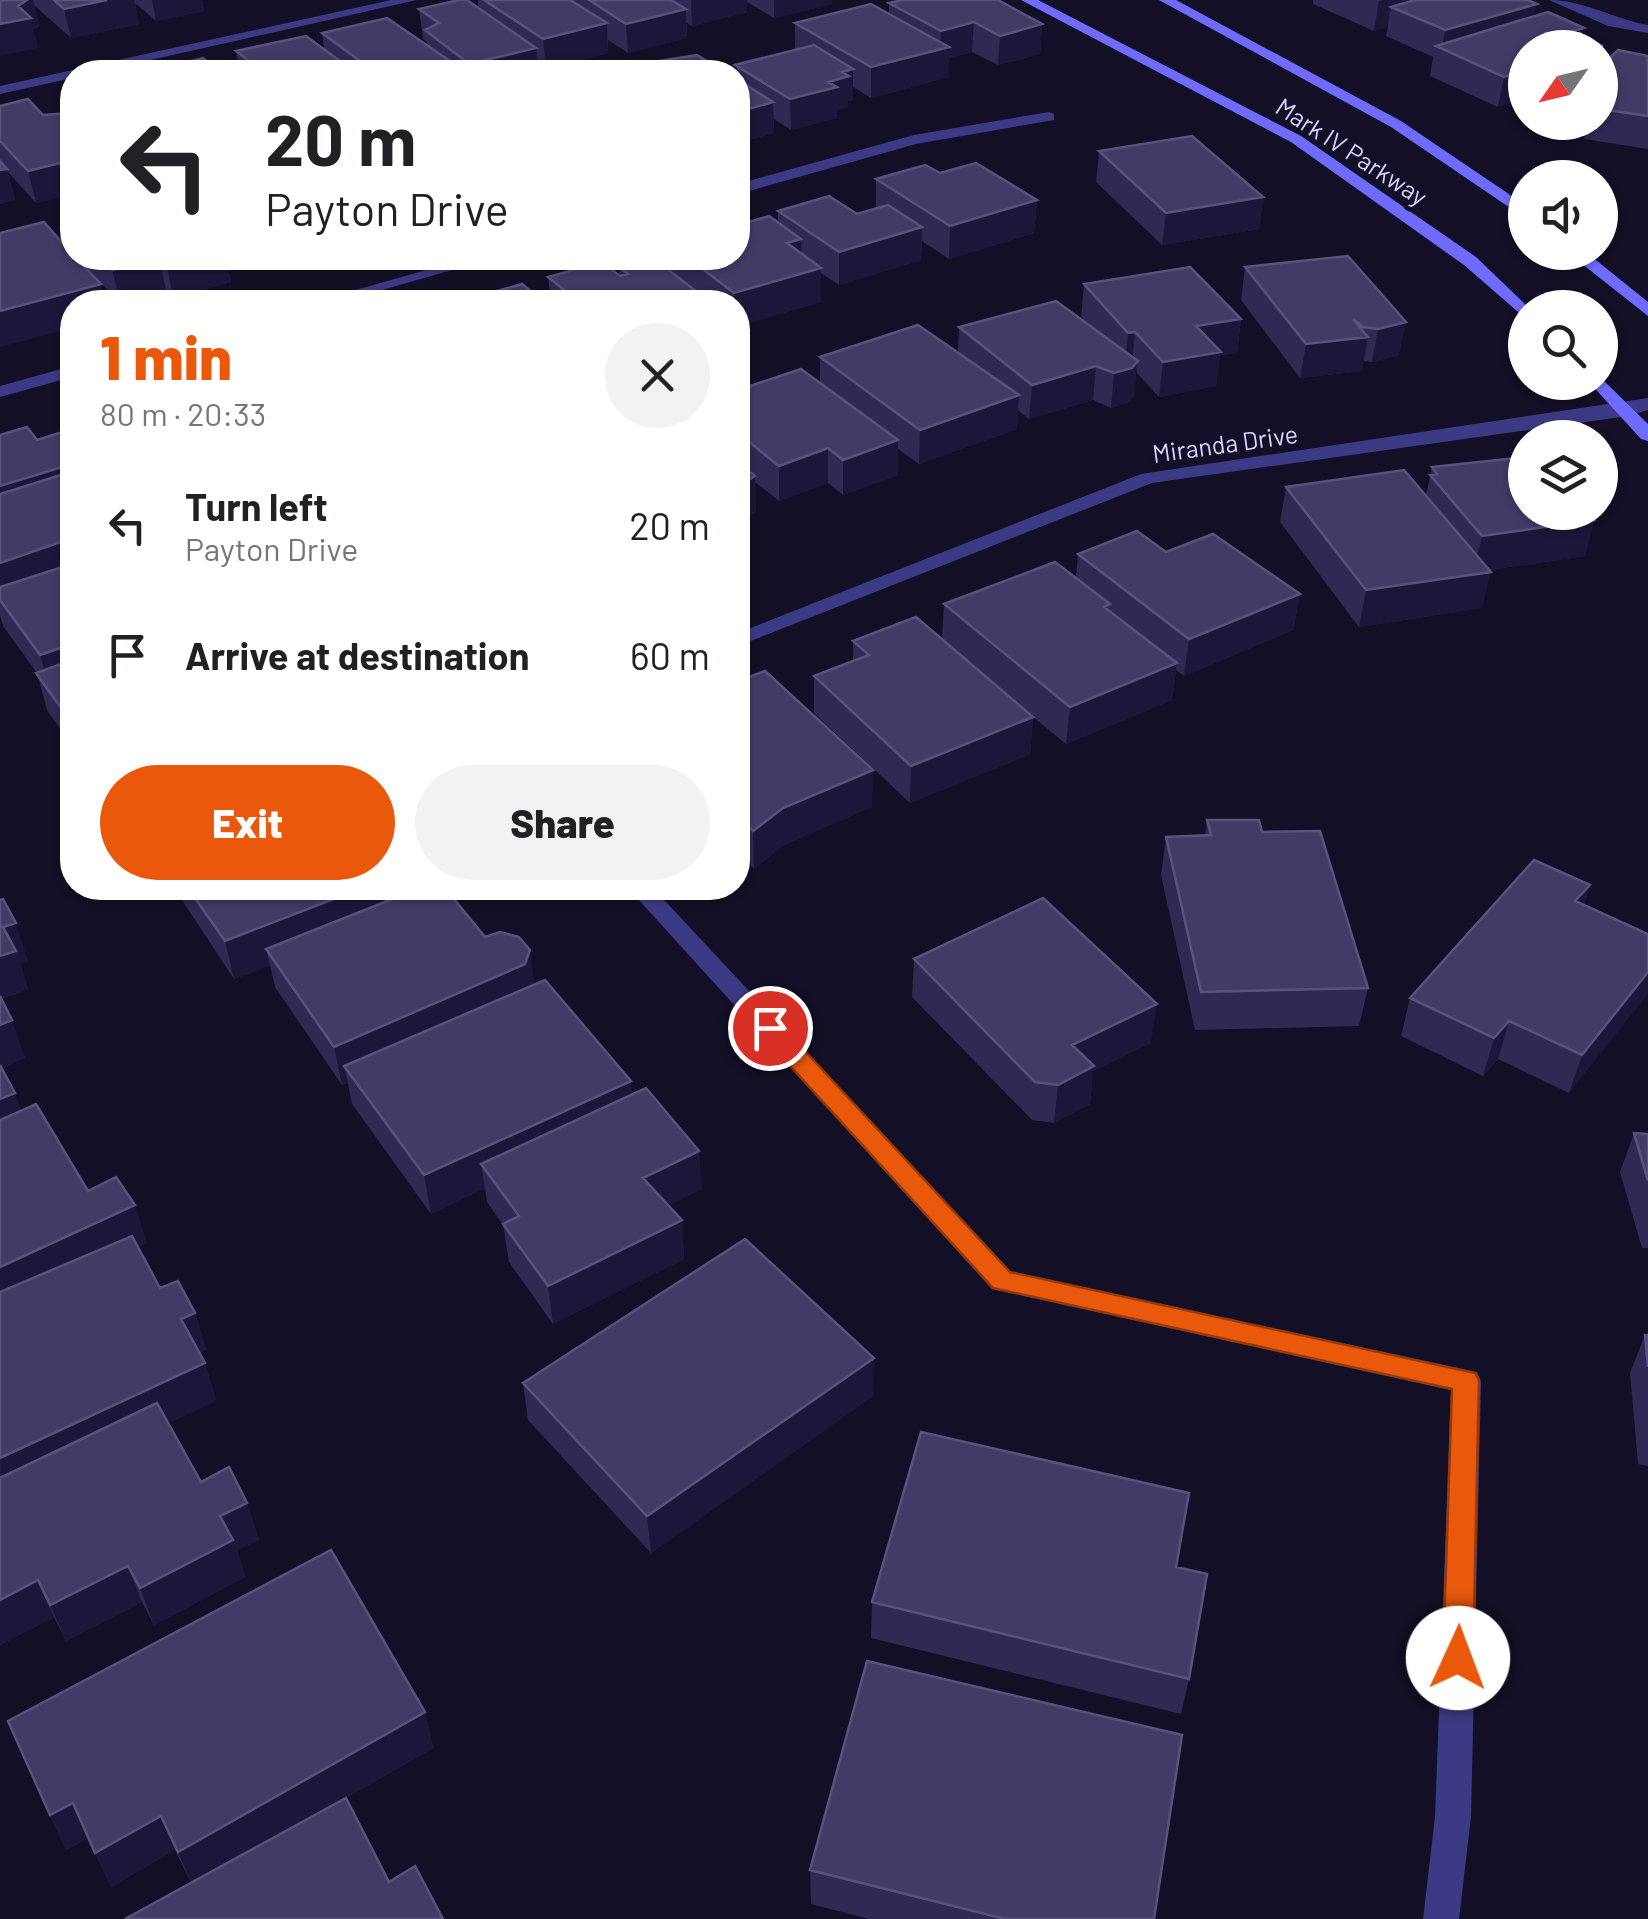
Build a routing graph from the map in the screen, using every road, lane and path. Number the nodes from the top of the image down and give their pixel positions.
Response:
1 (410, 0) edge
2 (1028, 0) edge
3 (1166, 0) edge
4 (1556, 0) edge
5 (1648, 28) edge
6 (135, 60) edge
7 (60, 77) edge
8 (0, 90) edge
9 (1049, 117) dead end
10 (750, 186) edge
11 (1508, 200) edge
12 (441, 270) edge
13 (1597, 270) edge
14 (367, 290) edge
15 (1508, 297) edge
16 (1648, 311) edge
17 (60, 375) edge
18 (0, 392) edge
19 (1648, 404) edge
20 (1638, 411) edge
21 (1648, 434) edge
22 (750, 635) edge
23 (651, 900) edge
24 (1441, 1919) edge

1 - 6 street
2 - 15 main road, Mark IV Parkway
3 - 11 main road, Mark IV Parkway
4 - 5 street
7 - 8 street
9 - 10 street
12 - 14 street
13 - 16 main road
17 - 18 street
19 - 20 street, Miranda Drive
20 - 21 main road
20 - 22 street, Miranda Drive
23 - 24 street

